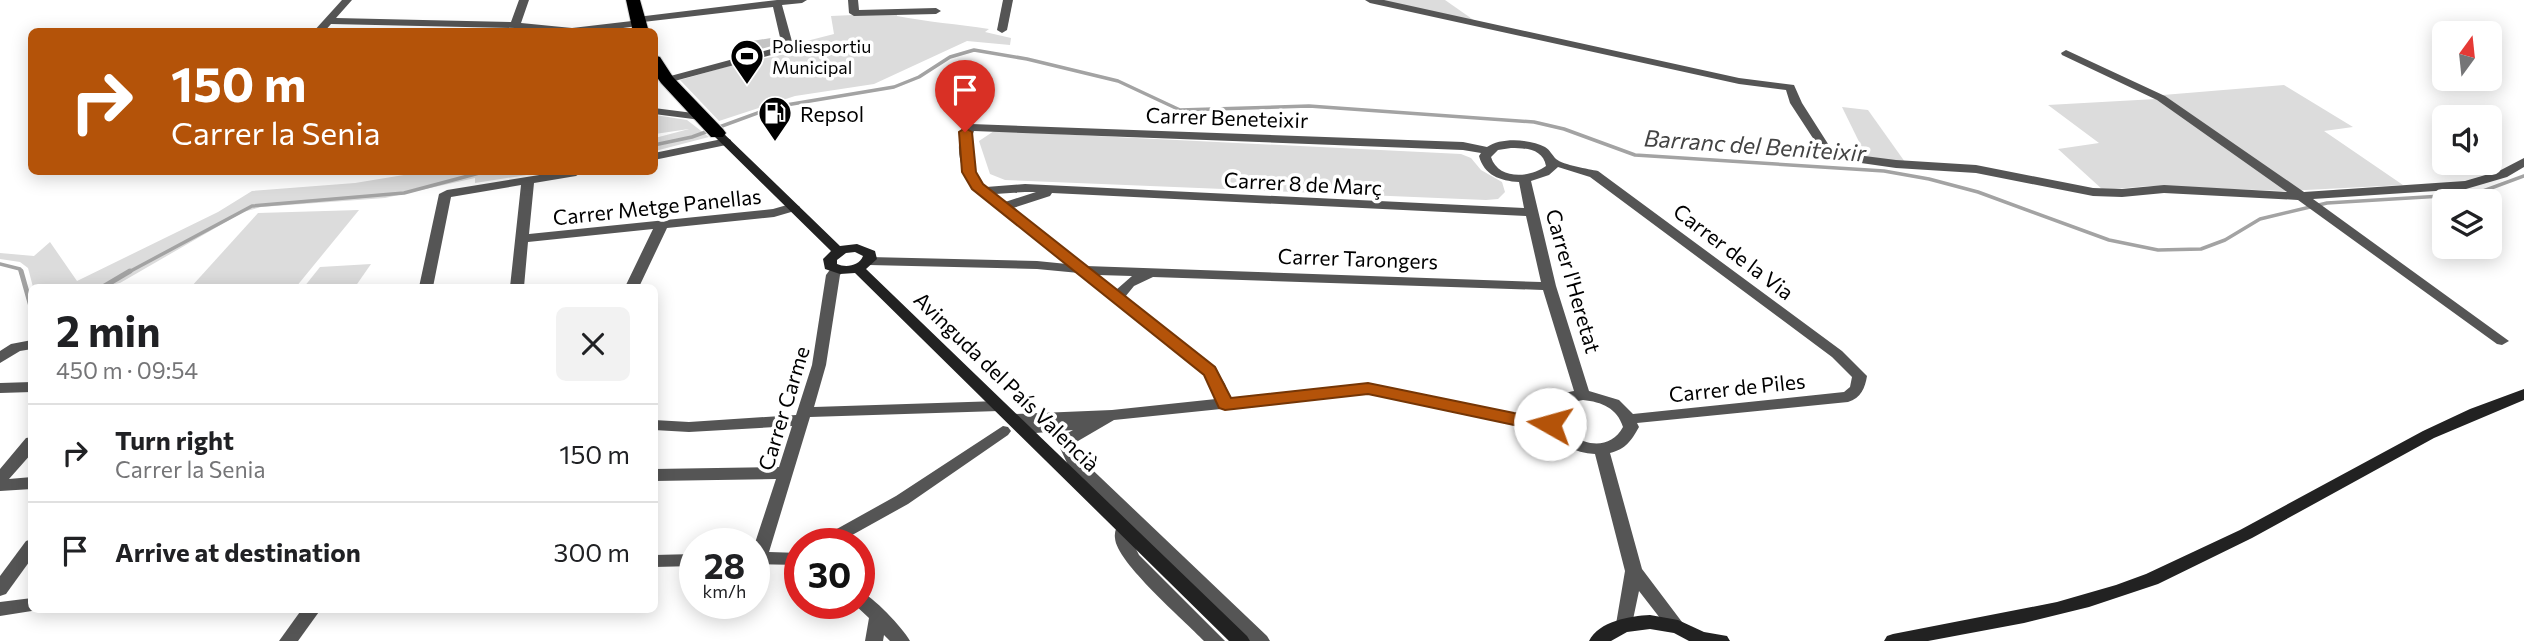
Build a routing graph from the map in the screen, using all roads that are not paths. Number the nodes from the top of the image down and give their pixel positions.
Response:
1 (347, 0) edge
2 (524, 0) edge
3 (633, 0) edge
4 (703, 0) edge
5 (802, 0) edge
6 (853, 0) edge
7 (940, 0) edge
8 (1008, 0) edge
9 (1370, 0) edge
10 (777, 4) junction
11 (702, 12) junction
12 (328, 21) junction
13 (515, 25) junction
14 (639, 25) edge
15 (322, 28) edge
16 (544, 28) edge
17 (606, 28) edge
18 (1002, 30) dead end
19 (2066, 53) dead end
20 (658, 66) edge
21 (667, 80) junction
22 (658, 110) edge
23 (704, 120) junction
24 (1489, 151) junction
25 (658, 154) edge
26 (1552, 162) junction
27 (2524, 162) edge
28 (560, 175) edge
29 (1524, 178) junction
30 (528, 181) junction
31 (983, 191) junction
32 (1075, 191) junction
33 (2305, 199) junction
34 (794, 207) junction
35 (1004, 207) junction
36 (1530, 212) junction
37 (662, 224) junction
38 (523, 239) junction
39 (838, 251) junction
40 (864, 264) junction
41 (1077, 268) junction
42 (837, 270) junction
43 (1166, 272) junction
44 (1094, 281) junction
45 (427, 284) edge
46 (517, 284) edge
47 (633, 284) edge
48 (1549, 286) junction
49 (1117, 299) junction
50 (2502, 341) dead end
51 (28, 344) edge
52 (0, 358) edge
53 (28, 387) edge
54 (0, 388) edge
55 (2524, 394) edge
56 (1583, 395) junction
57 (1848, 397) joint
58 (1225, 404) junction
59 (999, 406) junction
60 (1112, 415) junction
61 (803, 416) junction
62 (1629, 419) junction
63 (1550, 424) junction
64 (658, 425) edge
65 (1013, 426) junction
66 (28, 447) edge
67 (1601, 449) junction
68 (785, 473) junction
69 (658, 475) edge
70 (0, 479) edge
71 (28, 483) edge
72 (0, 485) edge
73 (1125, 526) junction
74 (767, 528) edge
75 (852, 528) edge
76 (28, 550) edge
77 (679, 560) edge
78 (658, 561) edge
79 (1634, 571) junction
80 (0, 589) edge
81 (28, 606) edge
82 (0, 609) edge
83 (309, 613) edge
84 (875, 613) edge
85 (878, 616) junction
86 (1625, 624) junction
87 (1676, 626) junction
88 (1251, 638) edge
89 (1702, 640) edge
90 (288, 641) edge
91 (873, 641) edge
92 (901, 641) edge
93 (1216, 641) edge
94 (1598, 641) edge
95 (1721, 641) edge
96 (1882, 641) edge
97 (1895, 641) edge

1 - 12 street
2 - 13 street
3 - 14 highway
4 - 11 street
5 - 10 street
6 - 7 street
8 - 18 street
9 - 33 street
10 - 11 street
10 - 21 street
11 - 14 street
12 - 13 street
12 - 15 street
13 - 16 street
14 - 17 street
19 - 33 street
20 - 21 highway
21 - 23 highway
22 - 23 street
22 - 23 street
23 - 25 street
23 - 34 main road
24 - 26 street, Carrer Beneteixir
24 - 29 street
24 - 31 street, Carrer Beneteixir
26 - 29 street
26 - 57 street, Carrer de la Via
27 - 33 street
28 - 30 street
29 - 36 street, Carrer l'Heretat
30 - 38 street
30 - 45 street
31 - 32 street, Carrer 8 de Març
31 - 35 street
32 - 35 street, Carrer 8 de Març
32 - 36 street, Carrer 8 de Març
33 - 50 street
34 - 37 street, Carrer Metge Panellas
34 - 39 main road
35 - 41 street
36 - 48 street, Carrer l'Heretat
37 - 38 street, Carrer Metge Panellas
37 - 47 street
38 - 46 street
39 - 40 main road
39 - 42 main road
40 - 41 street, Carrer Tarongers
40 - 42 main road
40 - 59 main road, Avinguda del País Valencià
41 - 43 street, Carrer Tarongers
41 - 44 street
42 - 61 street, Carrer Carme
43 - 44 street, Carrer Tarongers
43 - 48 street, Carrer Tarongers
43 - 49 street, Carrer Tarongers
44 - 49 street
48 - 56 street, Carrer l'Heretat
49 - 58 street
51 - 52 street
53 - 54 street
55 - 97 main road
56 - 62 street
56 - 63 street
57 - 62 street, Carrer de Piles
58 - 60 street
58 - 63 street
59 - 61 street
59 - 65 main road, Avinguda del País Valencià
60 - 65 street
60 - 88 street, Avinguda del País Valencià
61 - 64 street
61 - 68 street, Carrer Carme
62 - 67 street
63 - 67 street
65 - 73 main road, Avinguda del País Valencià
65 - 75 street
66 - 70 street
67 - 79 street
68 - 69 street
68 - 74 street, Carrer Carme
71 - 72 street
73 - 88 main road, Avinguda del País Valencià
73 - 93 street
76 - 80 street
77 - 78 street
79 - 86 street
79 - 87 street
81 - 82 street
83 - 90 street
84 - 85 street
85 - 91 street
85 - 92 street
86 - 87 main road
86 - 94 main road
87 - 89 main road
89 - 95 main road
96 - 97 main road

